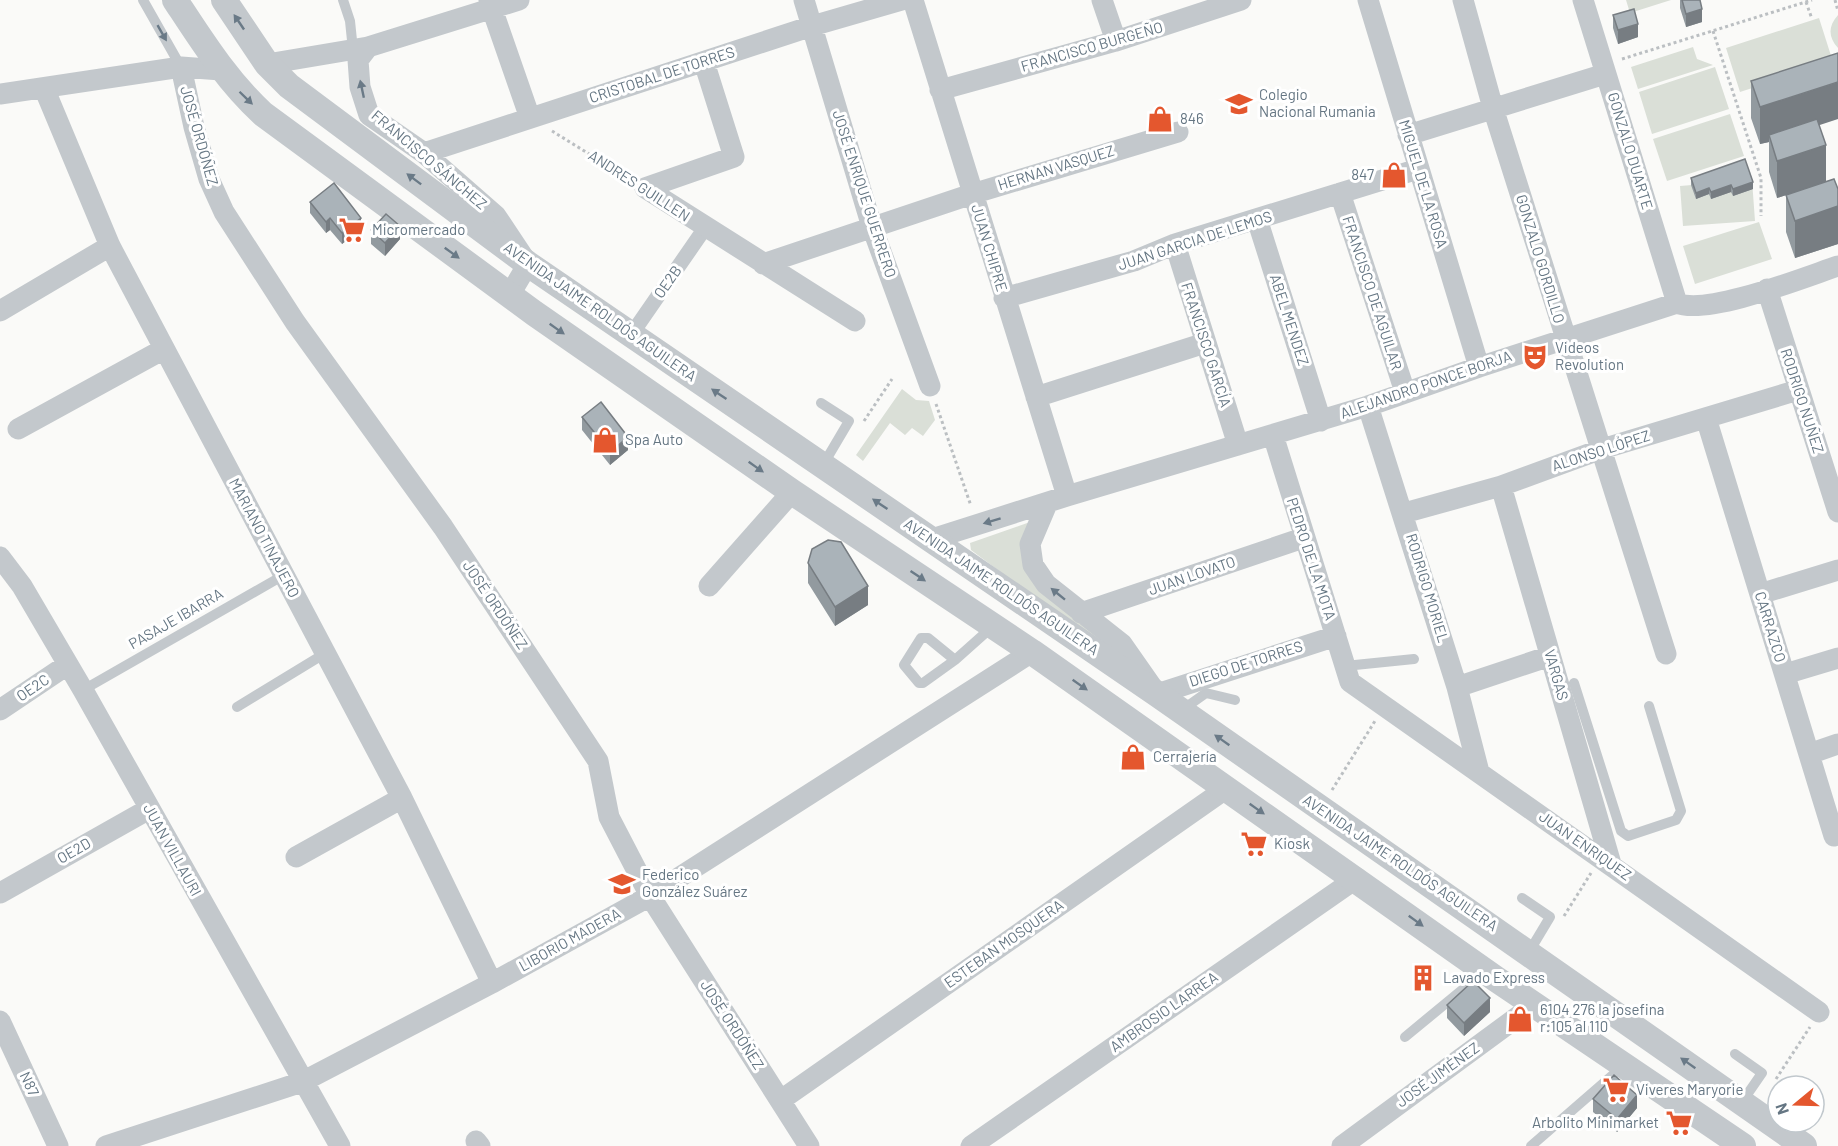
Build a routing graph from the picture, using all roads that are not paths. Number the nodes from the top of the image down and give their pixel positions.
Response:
1 (143, 0) edge
2 (175, 0) edge
3 (224, 0) edge
4 (343, 0) edge
5 (519, 0) edge
6 (804, 0) edge
7 (902, 0) edge
8 (914, 0) edge
9 (1102, 0) edge
10 (1242, 0) edge
11 (1368, 0) edge
12 (1463, 0) edge
13 (1583, 0) edge
14 (490, 4) edge
15 (1196, 8) edge
16 (812, 26) junction
17 (1116, 41) junction
18 (360, 49) junction
19 (704, 62) junction
20 (267, 64) junction
21 (181, 67) junction
22 (221, 70) junction
23 (1604, 70) junction
24 (44, 88) junction
25 (940, 90) junction
26 (0, 94) edge
27 (1493, 108) junction
28 (530, 118) junction
29 (1179, 132) dead end
30 (1408, 135) junction
31 (424, 153) junction
32 (1418, 169) junction
33 (1340, 193) junction
34 (972, 194) junction
35 (1257, 219) junction
36 (872, 227) junction
37 (705, 228) junction
38 (1175, 244) junction
39 (110, 246) junction
40 (528, 264) junction
41 (763, 264) junction
42 (1838, 266) edge
43 (1767, 289) junction
44 (509, 296) junction
45 (1004, 298) junction
46 (1677, 303) junction
47 (0, 311) edge
48 (855, 321) dead end
49 (631, 335) junction
50 (1565, 339) junction
51 (1205, 343) junction
52 (164, 349) junction
53 (659, 353) junction
54 (1479, 367) junction
55 (639, 386) junction
56 (930, 386) road end
57 (1798, 390) junction
58 (1405, 392) junction
59 (1036, 397) junction
60 (821, 403) dead end
61 (1368, 406) junction
62 (1706, 418) junction
63 (1321, 421) junction
64 (18, 429) dead end
65 (1273, 435) junction
66 (1238, 445) junction
67 (1602, 450) junction
68 (823, 465) junction
69 (1501, 486) junction
70 (792, 492) junction
71 (1057, 500) junction
72 (1838, 512) edge
73 (1404, 513) junction
74 (1303, 538) junction
75 (932, 539) junction
76 (0, 557) edge
77 (1838, 570) edge
78 (284, 575) junction
79 (709, 586) dead end
80 (1760, 594) junction
81 (1081, 614) junction
82 (993, 626) junction
83 (1336, 636) junction
84 (1032, 652) junction
85 (324, 654) junction
86 (1666, 654) dead end
87 (1550, 656) junction
88 (1838, 658) edge
89 (1413, 659) dead end
90 (955, 660) junction
91 (67, 666) junction
92 (1347, 674) junction
93 (1785, 674) junction
94 (1574, 683) dead end
95 (1457, 687) junction
96 (83, 690) junction
97 (1157, 694) junction
98 (1235, 700) dead end
99 (1649, 706) dead end
100 (237, 707) dead end
101 (0, 710) edge
102 (1181, 711) junction
103 (1838, 744) edge
104 (1809, 754) junction
105 (1479, 772) junction
106 (1227, 788) junction
107 (402, 798) junction
108 (149, 809) junction
109 (1836, 836) edge
110 (296, 857) dead end
111 (1606, 861) junction
112 (1357, 878) junction
113 (0, 894) edge
114 (650, 896) junction
115 (1522, 898) dead end
116 (1529, 952) junction
117 (1496, 978) junction
118 (492, 983) junction
119 (1535, 1004) junction
120 (1819, 1012) road end
121 (0, 1021) edge
122 (1405, 1037) dead end
123 (1735, 1054) dead end
124 (1624, 1065) junction
125 (302, 1082) junction
126 (781, 1100) junction
127 (1742, 1102) junction
128 (58, 1146) edge
129 (106, 1146) edge
130 (340, 1146) edge
131 (809, 1146) edge
132 (971, 1146) edge
133 (1342, 1146) edge
134 (1532, 1146) edge
135 (1743, 1146) edge
136 (1804, 1146) edge

1 -> 21 lane
2 - 22 street
20 -> 3 street, AVENIDA JAIME ROLDÓS AGUILERA
4 - 18 lane
5 - 14 street
6 - 16 street, JOSÉ ENRIQUE GUERRERO
7 - 16 street, CRISTOBAL DE TORRES
8 - 25 street, JUAN CHIPRE
9 - 17 street
10 - 15 street, FRANCISCO BURGEÑO
11 - 30 street, MIGUEL DE LA ROSA
12 - 27 street, GONZALO GORDILLO
13 - 23 street, GONZALO DUARTE
14 - 18 street
14 - 28 street
15 - 17 street, FRANCISCO BURGEÑO
16 - 19 street, CRISTOBAL DE TORRES
16 - 36 street, JOSÉ ENRIQUE GUERRERO
17 - 25 street, FRANCISCO BURGEÑO
18 - 20 street
31 -> 18 street, FRANCISCO SÁNCHEZ
19 - 28 street, CRISTOBAL DE TORRES
19 - 37 street, ANDRES GUILLEN
40 -> 20 street, AVENIDA JAIME ROLDÓS AGUILERA
21 - 22 street
21 - 24 street
21 - 114 street, JOSÉ ORDÓÑEZ
22 -> 44 street
23 - 27 street
23 - 46 street, GONZALO DUARTE
24 - 26 street
24 - 39 street, MARIANO TINAJERO
25 - 34 street, JUAN CHIPRE
27 - 30 street
27 - 50 street, GONZALO GORDILLO
28 - 31 street, CRISTOBAL DE TORRES
29 - 34 street, HERNAN VASQUEZ
30 - 32 street, MIGUEL DE LA ROSA
31 - 40 street, FRANCISCO SÁNCHEZ
32 - 33 street, JUAN GARCIA DE LEMOS
32 - 54 street, MIGUEL DE LA ROSA
33 - 35 street, JUAN GARCIA DE LEMOS
33 - 58 street, FRANCISCO DE AGUILAR
34 - 36 street, HERNAN VASQUEZ
34 - 45 street, JUAN CHIPRE
35 - 38 street, JUAN GARCIA DE LEMOS
35 - 63 street, ABEL MENDEZ
36 - 41 street, HERNAN VASQUEZ
36 - 56 street, JOSÉ ENRIQUE GUERRERO
37 - 41 street, ANDRES GUILLEN
37 - 49 street, OE2B
38 - 45 street, JUAN GARCIA DE LEMOS
38 - 51 street, FRANCISCO GARCÍA
39 - 47 street
39 - 52 street, MARIANO TINAJERO
40 - 44 street
40 - 49 street, AVENIDA JAIME ROLDÓS AGUILERA
41 - 48 street, ANDRES GUILLEN
42 - 43 street, ALEJANDRO PONCE BORJA
43 - 46 street, ALEJANDRO PONCE BORJA
43 - 57 street, RODRIGO NUÑEZ
44 -> 55 street
45 - 59 street, JUAN CHIPRE
46 - 50 street, ALEJANDRO PONCE BORJA
49 - 53 street, AVENIDA JAIME ROLDÓS AGUILERA
50 - 54 street, ALEJANDRO PONCE BORJA
50 - 67 street, GONZALO GORDILLO
51 - 59 street
51 - 66 street, FRANCISCO GARCÍA
52 - 64 street
52 - 78 street, MARIANO TINAJERO
53 - 55 street
68 -> 53 street, AVENIDA JAIME ROLDÓS AGUILERA
54 - 58 street, ALEJANDRO PONCE BORJA
55 -> 70 street
57 - 62 street, ALONSO LÓPEZ
57 - 72 street, RODRIGO NUÑEZ
58 - 61 street, ALEJANDRO PONCE BORJA
59 - 71 street, JUAN CHIPRE
60 - 68 lane
61 - 63 street, ALEJANDRO PONCE BORJA
61 - 73 street, RODRIGO MORIEL
62 - 67 street, ALONSO LÓPEZ
62 - 80 street, CARRAZCO
63 - 65 street, ALEJANDRO PONCE BORJA
65 - 66 street, ALEJANDRO PONCE BORJA
65 - 74 street, PEDRO DE LA MOTA
66 - 71 street, ALEJANDRO PONCE BORJA
67 - 69 street, ALONSO LÓPEZ
67 - 86 street, GONZALO GORDILLO
75 -> 68 street, AVENIDA JAIME ROLDÓS AGUILERA
69 - 73 street, ALONSO LÓPEZ
69 - 87 street, VARGAS
70 - 79 street
70 -> 82 street
71 -> 75 street, ALEJANDRO PONCE BORJA
81 -> 71 street
73 - 95 street, RODRIGO MORIEL
74 - 81 street, JUAN LOVATO
74 - 83 street, PEDRO DE LA MOTA
75 - 97 street, AVENIDA JAIME ROLDÓS AGUILERA
76 - 91 street, JUAN VILLAURI
77 - 80 street
78 - 85 street, MARIANO TINAJERO
78 - 96 lane, PASAJE IBARRA
80 - 93 street, CARRAZCO
81 - 97 street
82 - 84 street
82 - 90 lane
83 - 92 street, PEDRO DE LA MOTA
83 - 97 street, DIEGO DE TORRES
84 -> 106 street
84 - 114 street, LIBORIO MADERA
85 - 100 lane
85 - 107 street, MARIANO TINAJERO
87 - 95 street
87 - 111 street, VARGAS
88 - 93 street
89 - 92 lane
90 - 90 lane
91 - 96 street, JUAN VILLAURI
91 - 101 street, OE2C
92 - 105 street, JUAN ENRIQUEZ
93 - 104 street, CARRAZCO
94 - 99 lane
95 - 105 street, RODRIGO MORIEL
96 - 108 street, JUAN VILLAURI
97 - 102 street, AVENIDA JAIME ROLDÓS AGUILERA
98 - 102 lane
116 -> 102 street, AVENIDA JAIME ROLDÓS AGUILERA
103 - 104 street
104 - 109 street, CARRAZCO
105 - 111 street, JUAN ENRIQUEZ
106 -> 112 street
106 - 126 street, ESTEBAN MOSQUERA
107 - 110 street
107 - 118 street, MARIANO TINAJERO
108 - 113 street, OE2D
108 - 125 street, JUAN VILLAURI
111 - 120 street, JUAN ENRIQUEZ
112 -> 117 street
112 - 132 street, AMBROSIO LARREA
114 - 118 street, LIBORIO MADERA
114 - 126 street, JOSÉ ORDÓÑEZ
115 - 116 lane
116 - 117 street
127 -> 116 street, AVENIDA JAIME ROLDÓS AGUILERA
117 - 119 street
117 - 122 lane
118 - 125 street, LIBORIO MADERA
119 - 124 street
119 - 133 street, JOSÉ JIMÉNEZ
121 - 128 street, N87
123 - 127 lane
124 - 134 lane
124 - 135 street
125 - 129 street, LIBORIO MADERA
125 - 130 street, JUAN VILLAURI
126 - 131 street, JOSÉ ORDÓÑEZ
127 - 136 street, AVENIDA JAIME ROLDÓS AGUILERA

